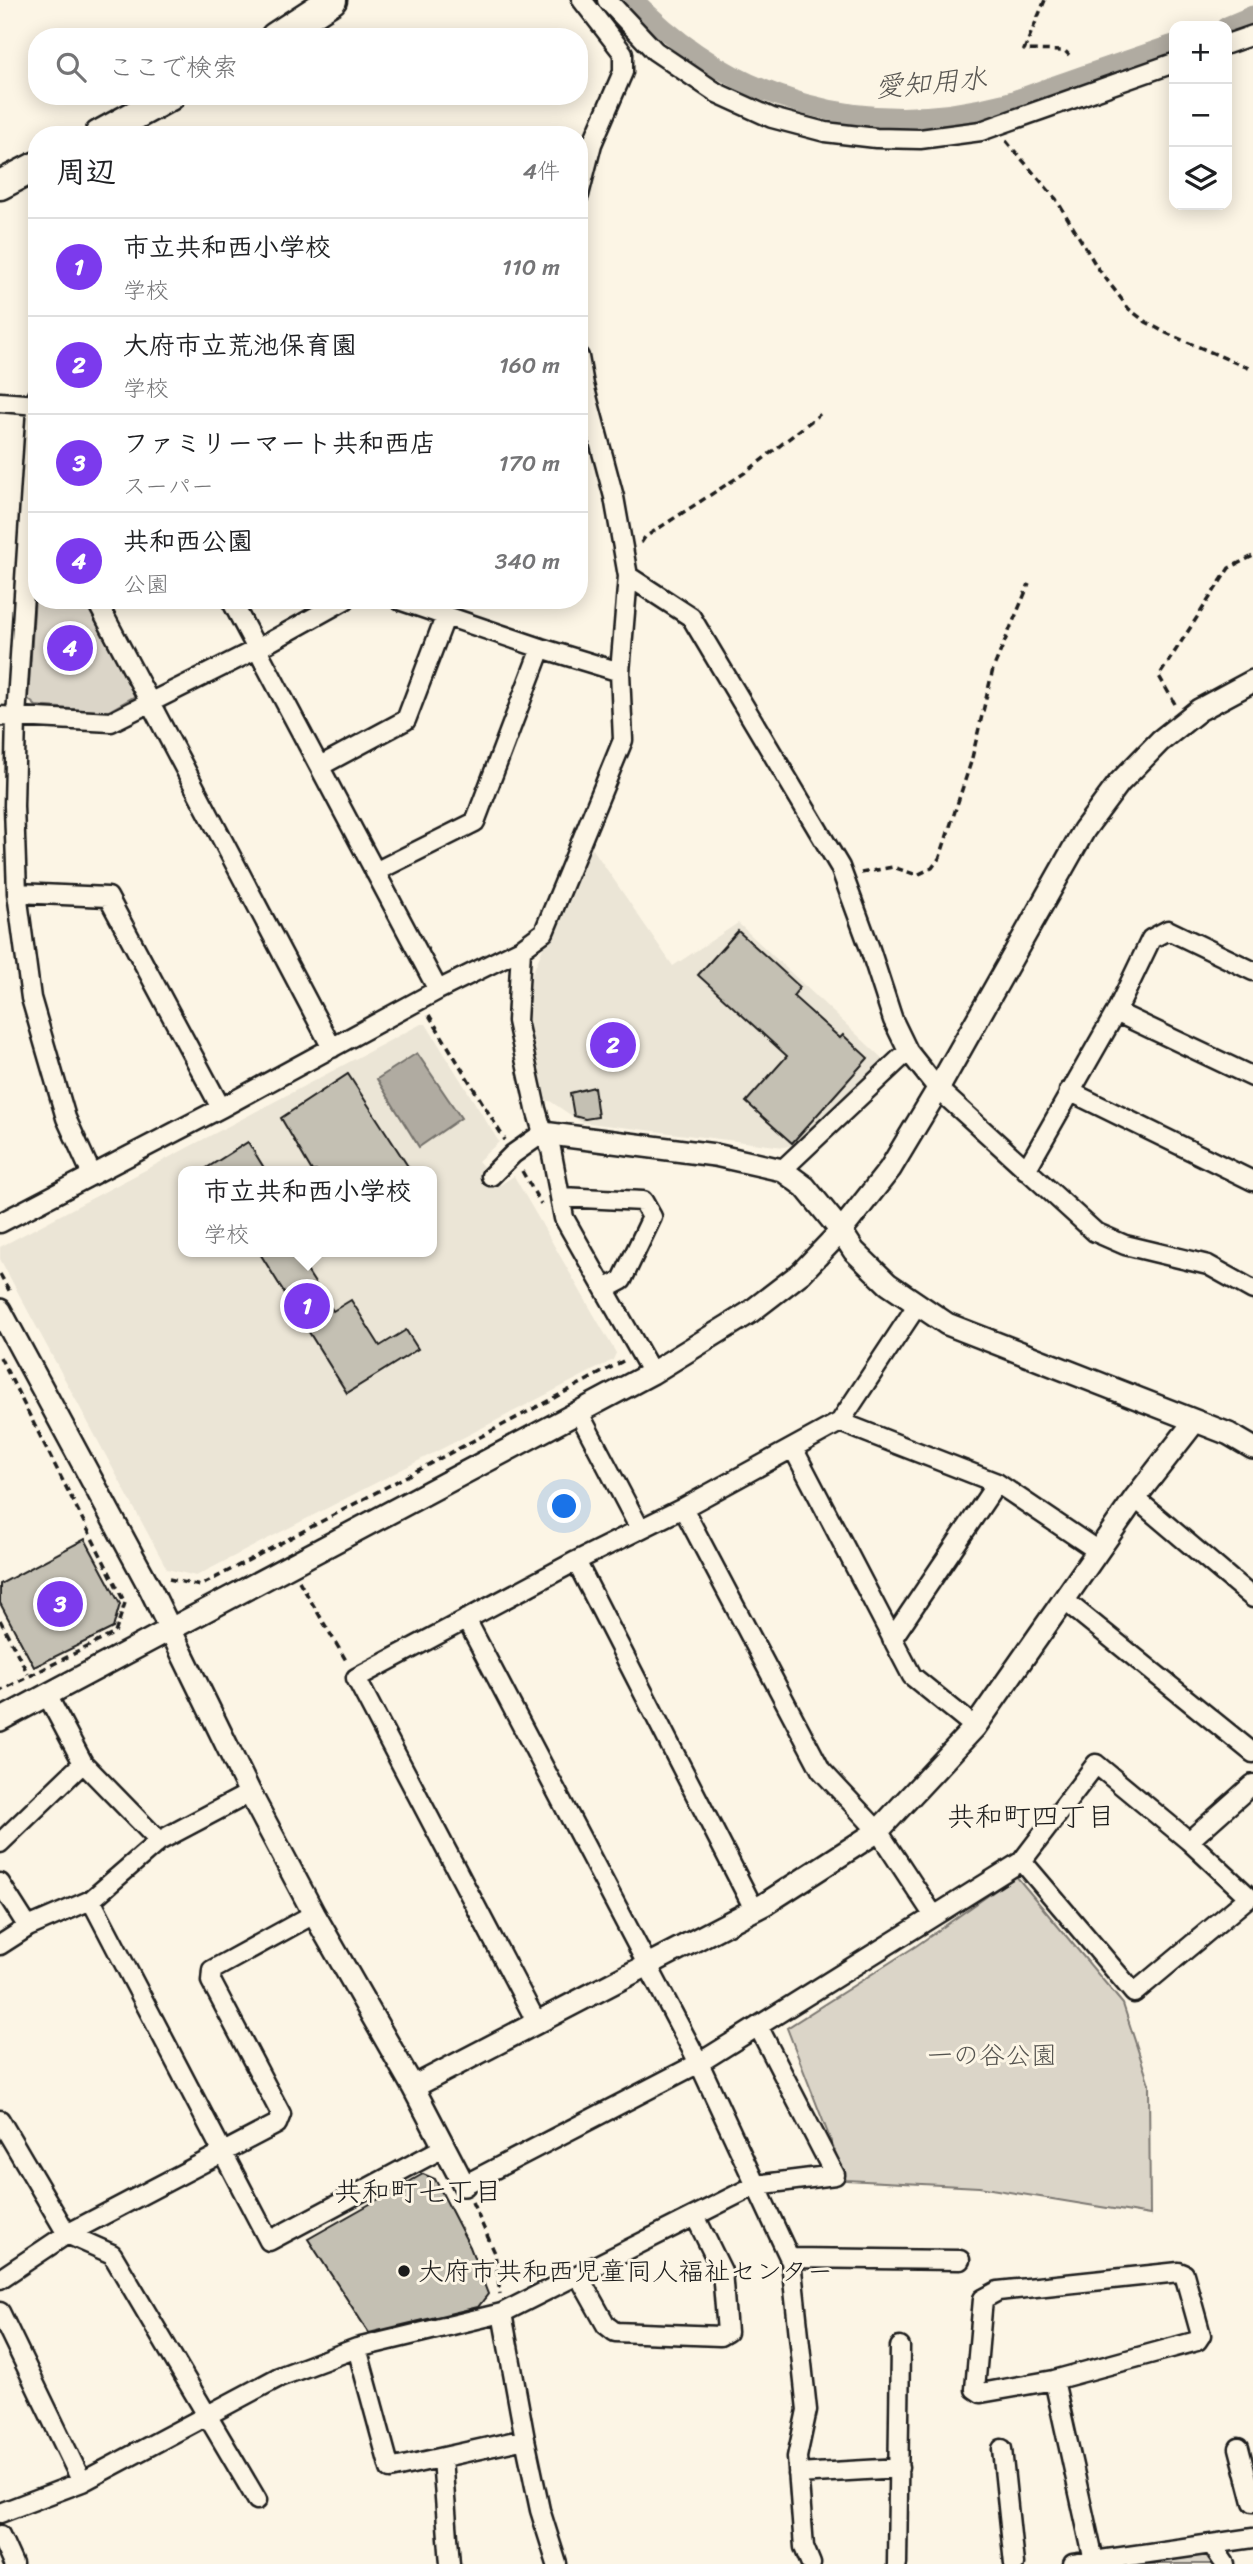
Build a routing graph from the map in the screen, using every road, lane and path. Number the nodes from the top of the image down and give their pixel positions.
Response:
1 (332, 0) edge
2 (582, 0) edge
3 (607, 0) edge
4 (1045, 0) edge
5 (289, 28) edge
6 (1253, 35) edge
7 (1232, 42) edge
8 (1069, 55) dead end
9 (1169, 65) edge
10 (156, 105) edge
11 (123, 126) edge
12 (996, 126) junction
13 (588, 160) edge
14 (28, 171) edge
15 (0, 185) edge
16 (1253, 370) edge
17 (588, 400) edge
18 (0, 402) edge
19 (28, 404) edge
20 (820, 414) dead end
21 (640, 544) dead end
22 (1253, 556) edge
23 (628, 576) junction
24 (1029, 584) dead end
25 (28, 586) edge
26 (101, 609) edge
27 (236, 609) edge
28 (329, 609) edge
29 (428, 609) edge
30 (446, 615) junction
31 (541, 648) junction
32 (257, 649) junction
33 (620, 671) junction
34 (1253, 681) edge
35 (151, 703) junction
36 (8, 717) edge
37 (1185, 721) junction
38 (320, 766) junction
39 (375, 872) junction
40 (843, 876) junction
41 (17, 893) junction
42 (521, 949) junction
43 (1253, 971) edge
44 (438, 990) junction
45 (427, 1012) dead end
46 (1116, 1012) junction
47 (332, 1048) junction
48 (908, 1051) junction
49 (1253, 1077) edge
50 (938, 1089) junction
51 (1069, 1091) junction
52 (220, 1108) junction
53 (543, 1133) junction
54 (513, 1154) junction
55 (782, 1170) junction
56 (1026, 1170) junction
57 (92, 1175) junction
58 (491, 1175) dead end
59 (1253, 1181) edge
60 (562, 1197) junction
61 (547, 1214) dead end
62 (0, 1223) edge
63 (841, 1231) junction
64 (0, 1274) edge
65 (605, 1289) junction
66 (1253, 1290) edge
67 (7, 1304) edge
68 (918, 1304) junction
69 (0, 1357) edge
70 (627, 1358) dead end
71 (652, 1373) junction
72 (579, 1413) junction
73 (1195, 1421) junction
74 (840, 1422) junction
75 (793, 1448) junction
76 (1253, 1448) edge
77 (997, 1483) junction
78 (1135, 1498) junction
79 (683, 1508) junction
80 (640, 1529) junction
81 (1098, 1552) junction
82 (576, 1561) junction
83 (292, 1563) junction
84 (168, 1578) dead end
85 (1253, 1598) edge
86 (1064, 1600) junction
87 (466, 1619) junction
88 (0, 1620) edge
89 (170, 1630) junction
90 (892, 1639) junction
91 (28, 1675) junction
92 (356, 1678) junction
93 (0, 1691) edge
94 (47, 1695) junction
95 (0, 1720) edge
96 (975, 1727) junction
97 (1253, 1753) edge
98 (83, 1763) junction
99 (1253, 1784) edge
100 (250, 1793) junction
101 (878, 1831) junction
102 (159, 1841) junction
103 (1189, 1842) junction
104 (0, 1843) edge
105 (1022, 1861) junction
106 (0, 1883) edge
107 (91, 1900) junction
108 (754, 1909) junction
109 (314, 1913) junction
110 (934, 1916) junction
111 (28, 1927) junction
112 (0, 1945) edge
113 (648, 1964) junction
114 (537, 2023) junction
115 (758, 2026) junction
116 (699, 2063) junction
117 (413, 2087) junction
118 (0, 2120) edge
119 (445, 2147) junction
120 (224, 2152) junction
121 (464, 2185) junction
122 (756, 2185) junction
123 (695, 2216) junction
124 (67, 2234) junction
125 (789, 2258) junction
126 (960, 2260) dead end
127 (578, 2275) junction
128 (0, 2279) edge
129 (0, 2312) edge
130 (502, 2313) junction
131 (900, 2347) dead end
132 (357, 2348) junction
133 (1054, 2380) junction
134 (207, 2415) junction
135 (525, 2439) junction
136 (1239, 2448) dead end
137 (1002, 2449) dead end
138 (442, 2458) junction
139 (899, 2468) junction
140 (798, 2474) junction
141 (82, 2482) junction
142 (257, 2500) dead end
143 (1253, 2502) edge
144 (0, 2513) edge
145 (0, 2535) edge
146 (1253, 2538) edge
147 (1212, 2545) junction
148 (1094, 2561) junction
149 (13, 2564) edge
150 (450, 2564) edge
151 (557, 2564) edge
152 (811, 2564) edge
153 (897, 2564) edge
154 (1014, 2564) edge
155 (1073, 2564) edge
156 (1225, 2564) edge

1 - 5 main road
2 - 13 street
3 - 12 street
4 - 8 path
6 - 7 street
9 - 12 street
10 - 11 main road
12 - 16 path
14 - 15 main road
17 - 23 street
18 - 19 street
20 - 21 path
22 - 37 path
23 - 33 street
23 - 40 street
24 - 40 path
25 - 36 street
26 - 35 street
27 - 32 street
28 - 32 street
29 - 30 street
30 - 31 street
30 - 38 street
31 - 33 street
31 - 39 street
32 - 35 street
32 - 38 street
33 - 42 street
34 - 37 street
35 - 36 street
35 - 47 street
36 - 41 street
37 - 50 street
38 - 39 street
39 - 44 street
40 - 48 street
41 - 52 street
41 - 57 street
42 - 44 street
42 - 53 street
43 - 46 street
44 - 47 street
45 - 54 path
46 - 49 street
46 - 51 street
47 - 52 street
48 - 50 street
48 - 55 street
50 - 56 street
50 - 63 street
51 - 56 street
51 - 59 street
52 - 57 street
53 - 54 street
53 - 55 street
53 - 60 street
54 - 58 street
54 - 61 path
55 - 63 street
56 - 66 street
57 - 62 street
60 - 65 street
60 - 65 street
63 - 68 street
63 - 71 street
64 - 67 path
65 - 71 street
67 - 89 street
68 - 73 street
68 - 74 street
69 - 91 path
70 - 84 path
71 - 72 street
72 - 80 street
72 - 83 street
73 - 76 street
73 - 78 street
74 - 75 street
74 - 77 street
75 - 79 street
75 - 90 street
77 - 81 street
77 - 90 street
78 - 81 street
78 - 85 street
79 - 80 street
79 - 101 street
80 - 82 street
81 - 86 street
82 - 87 street
82 - 108 street
83 - 89 street
83 - 92 path
86 - 96 street
86 - 97 street
87 - 92 street
87 - 113 street
88 - 91 path
89 - 94 street
89 - 100 street
90 - 96 street
91 - 93 path
92 - 114 street
94 - 95 street
94 - 98 street
96 - 101 street
98 - 102 street
98 - 104 street
99 - 103 street
100 - 102 street
100 - 109 street
101 - 108 street
101 - 110 street
102 - 107 street
103 - 105 street
103 - 105 street
105 - 110 street
106 - 111 street
107 - 111 street
107 - 120 street
108 - 113 street
109 - 117 street
109 - 120 street
110 - 115 street
111 - 112 street
113 - 114 street
113 - 116 street
114 - 117 street
115 - 116 street
115 - 122 street
116 - 121 street
116 - 122 street
117 - 119 street
118 - 124 street
119 - 120 street
119 - 121 street
120 - 124 street
121 - 130 path
122 - 123 street
122 - 125 street
123 - 127 street
123 - 127 street
124 - 128 street
124 - 134 street
125 - 126 street
125 - 140 street
127 - 130 street
129 - 141 street
130 - 132 street
130 - 135 street
131 - 139 street
132 - 134 street
132 - 138 street
133 - 133 street
133 - 148 street
134 - 141 street
134 - 142 street
135 - 138 street
135 - 151 street
136 - 143 street
137 - 154 street
138 - 150 street
139 - 140 street
139 - 153 street
140 - 152 street
141 - 144 street
145 - 149 street
146 - 147 street
147 - 148 street
147 - 156 street
148 - 155 street

